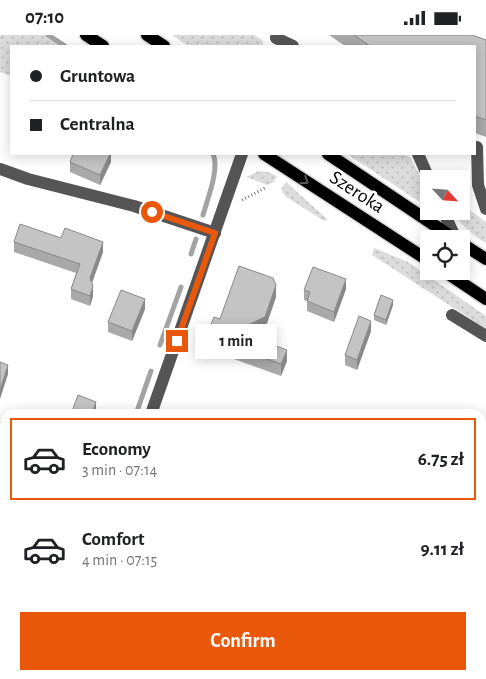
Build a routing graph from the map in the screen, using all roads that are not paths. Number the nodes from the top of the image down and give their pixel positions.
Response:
1 (86, 35) edge
2 (147, 35) edge
3 (276, 40) edge
4 (101, 45) edge
5 (162, 45) edge
6 (290, 45) edge
7 (479, 147) edge
8 (242, 155) edge
9 (266, 155) edge
10 (329, 155) edge
11 (418, 155) edge
12 (0, 169) edge
13 (425, 170) edge
14 (486, 209) edge
15 (442, 230) edge
16 (215, 233) junction
17 (470, 249) edge
18 (420, 255) edge
19 (486, 259) edge
20 (458, 280) edge
21 (486, 299) edge
22 (452, 315) dead end
23 (486, 336) edge
24 (153, 409) edge

1 - 4 main road
2 - 5 main road
3 - 6 street
7 - 14 street
8 - 16 street
9 -> 18 main road, Szeroka
10 - 15 main road, Szeroka
11 - 13 street
12 - 16 street
16 - 24 street
17 - 19 main road
20 - 21 main road
22 - 23 street

